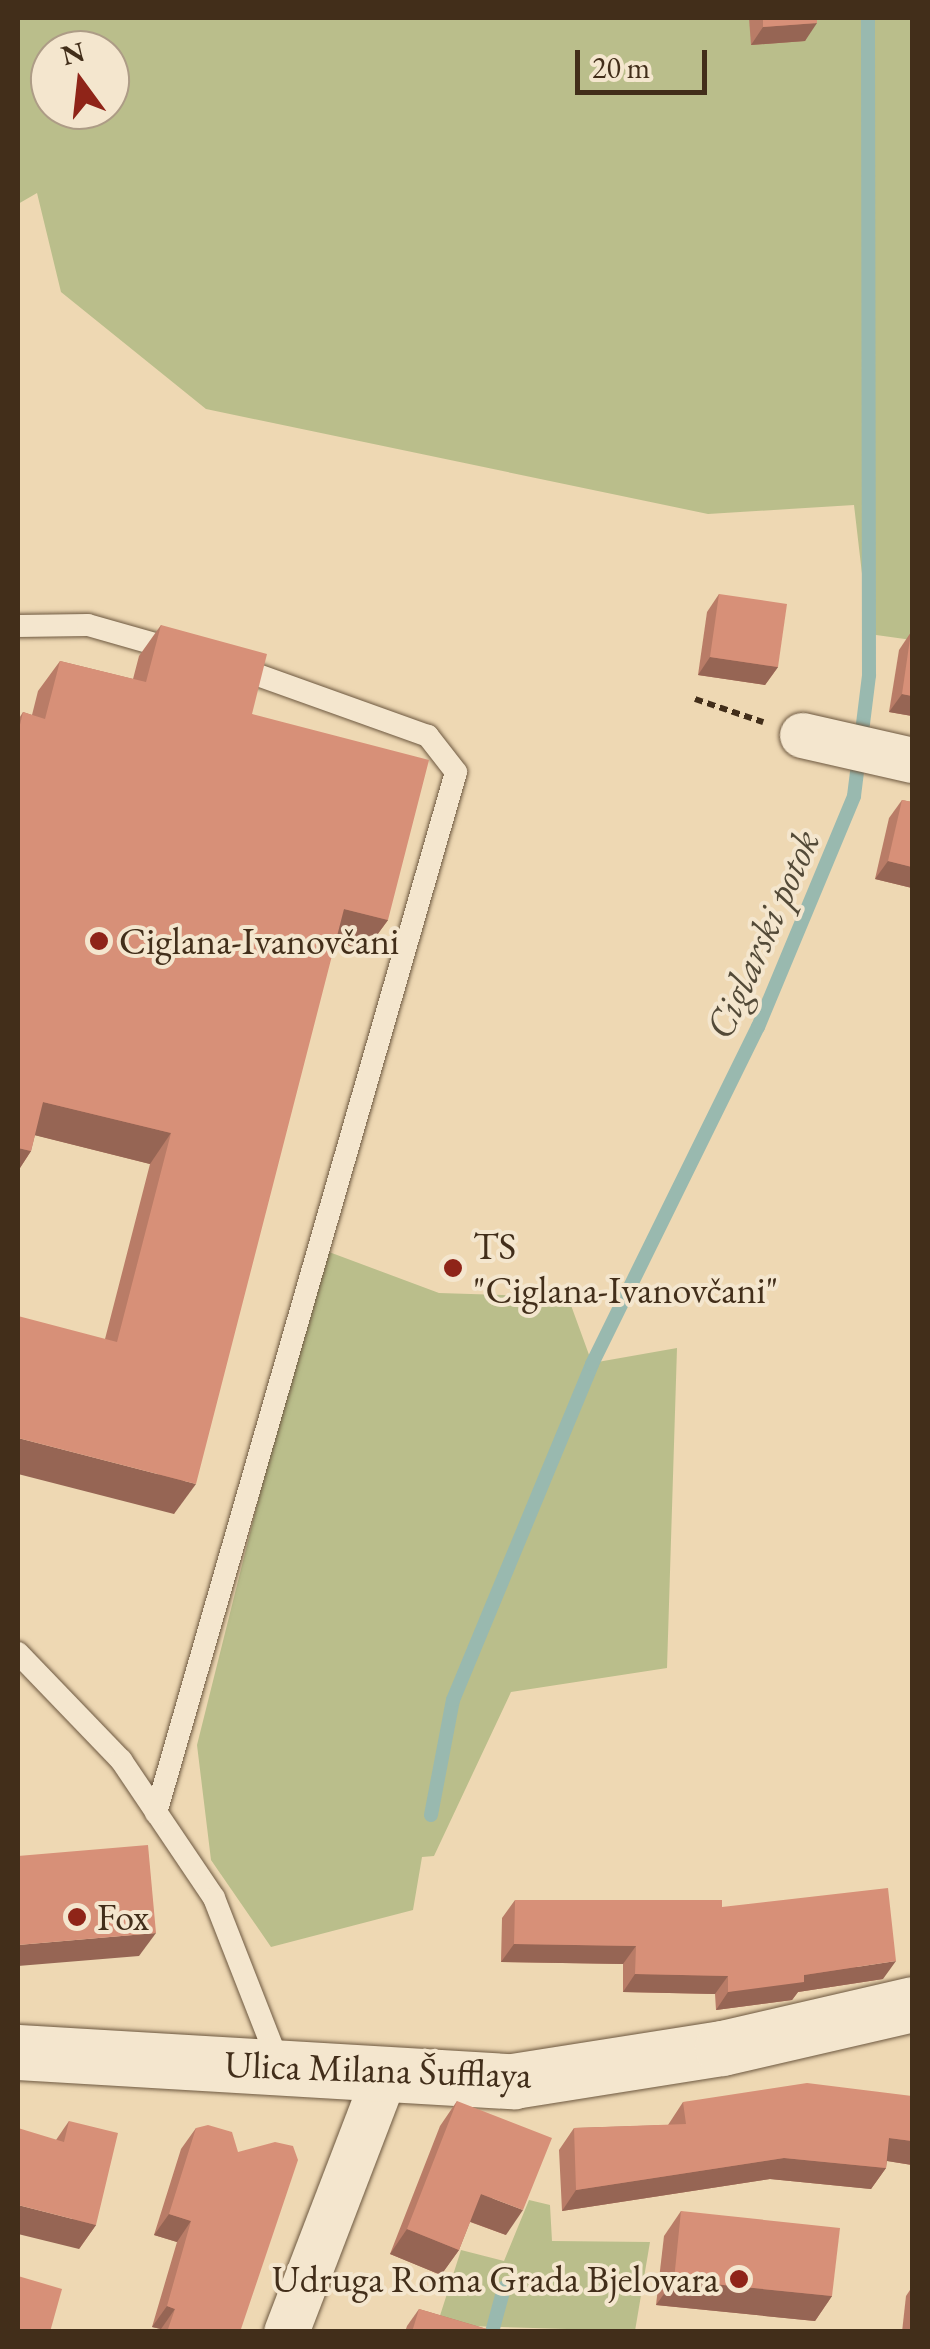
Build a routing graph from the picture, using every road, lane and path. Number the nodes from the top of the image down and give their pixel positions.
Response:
1 (18, 626) edge
2 (695, 699) dead end
3 (802, 735) joint
4 (912, 760) edge
5 (18, 1653) edge
6 (156, 1813) junction
7 (912, 2004) edge
8 (18, 2052) edge
9 (280, 2066) junction
10 (386, 2072) junction
11 (286, 2332) edge

1 - 6 lane
2 - 3 path
3 - 4 street
5 - 6 lane
6 - 9 lane
7 - 10 street, Ulica Milana Šufflaya
8 - 9 street, Ulica Milana Šufflaya
9 - 10 street, Ulica Milana Šufflaya
10 - 11 street

